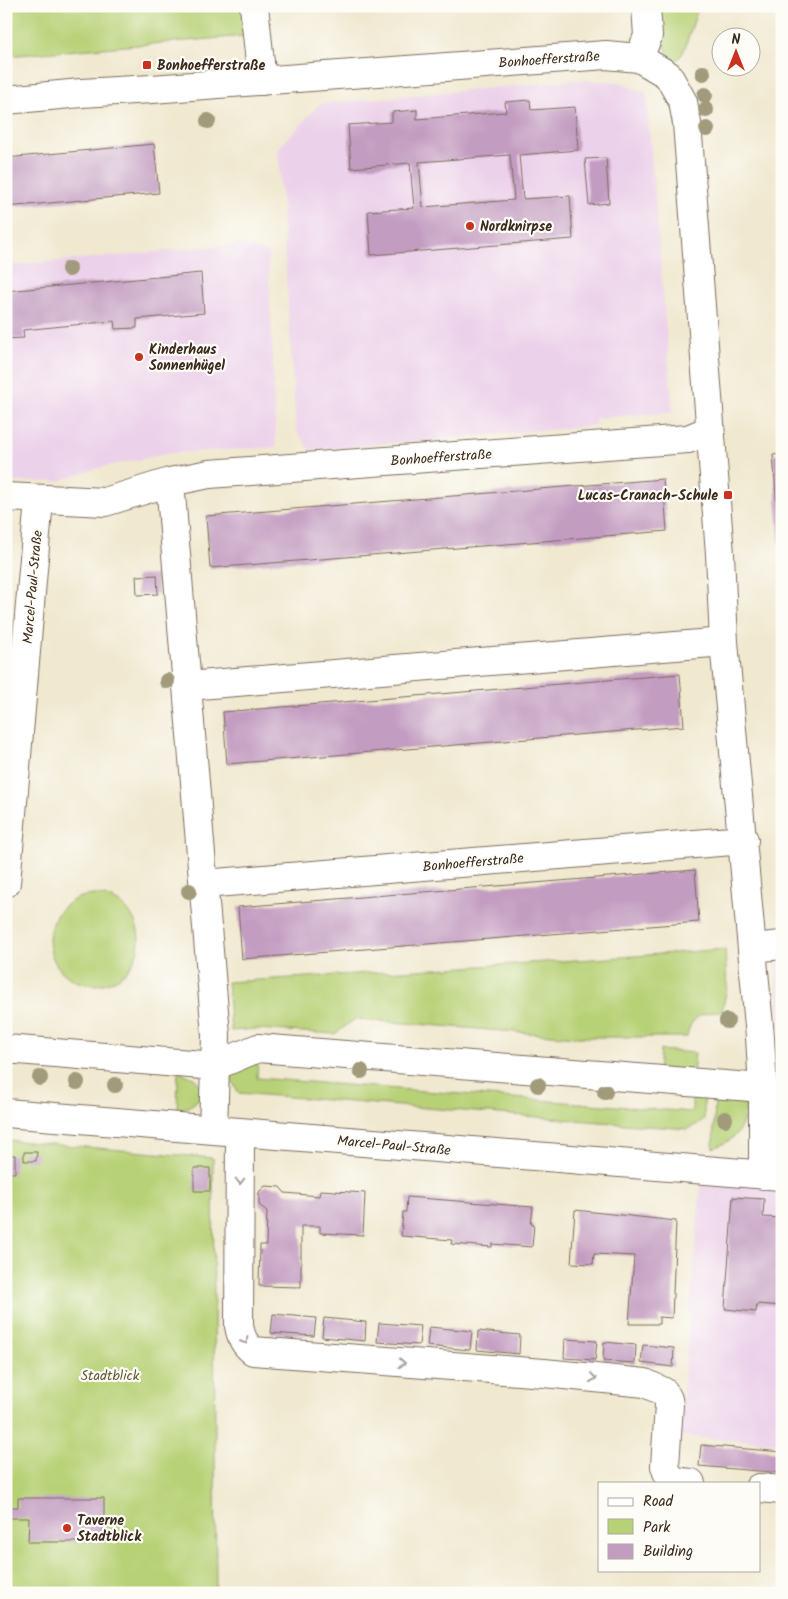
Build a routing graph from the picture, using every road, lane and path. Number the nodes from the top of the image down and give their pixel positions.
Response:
1 (254, 6) edge
2 (646, 6) edge
3 (639, 58) junction
4 (262, 81) junction
5 (6, 100) edge
6 (710, 430) junction
7 (170, 482) junction
8 (6, 497) edge
9 (39, 500) junction
10 (724, 642) junction
11 (187, 686) junction
12 (744, 840) junction
13 (6, 882) edge
14 (203, 884) junction
15 (782, 945) edge
16 (753, 948) junction
17 (6, 1049) edge
18 (215, 1066) junction
19 (763, 1088) junction
20 (6, 1113) edge
21 (213, 1130) junction
22 (240, 1132) junction
23 (772, 1176) edge
24 (684, 1482) edge
25 (760, 1488) edge
26 (782, 1490) edge

1 - 4 street
2 - 3 street
3 - 4 street, Bonhoefferstraße
3 - 6 street, Bonhoefferstraße
4 - 5 street, Bonhoefferstraße
6 - 7 street, Bonhoefferstraße
6 - 10 street, Bonhoefferstraße
7 - 9 street, Bonhoefferstraße
7 - 11 street
8 - 9 street, Bonhoefferstraße
9 - 13 street, Marcel-Paul-Straße
10 - 11 street
10 - 12 street, Bonhoefferstraße
11 - 14 street
12 - 14 street, Bonhoefferstraße
12 - 16 street, Bonhoefferstraße
14 - 18 street
15 - 16 street
16 - 19 street, Bonhoefferstraße
17 - 18 street
18 - 19 street
18 - 21 street
19 - 23 street, Bonhoefferstraße
20 - 21 street, Marcel-Paul-Straße
21 - 22 street, Marcel-Paul-Straße
22 - 23 street, Marcel-Paul-Straße
22 -> 24 street
25 - 26 street

